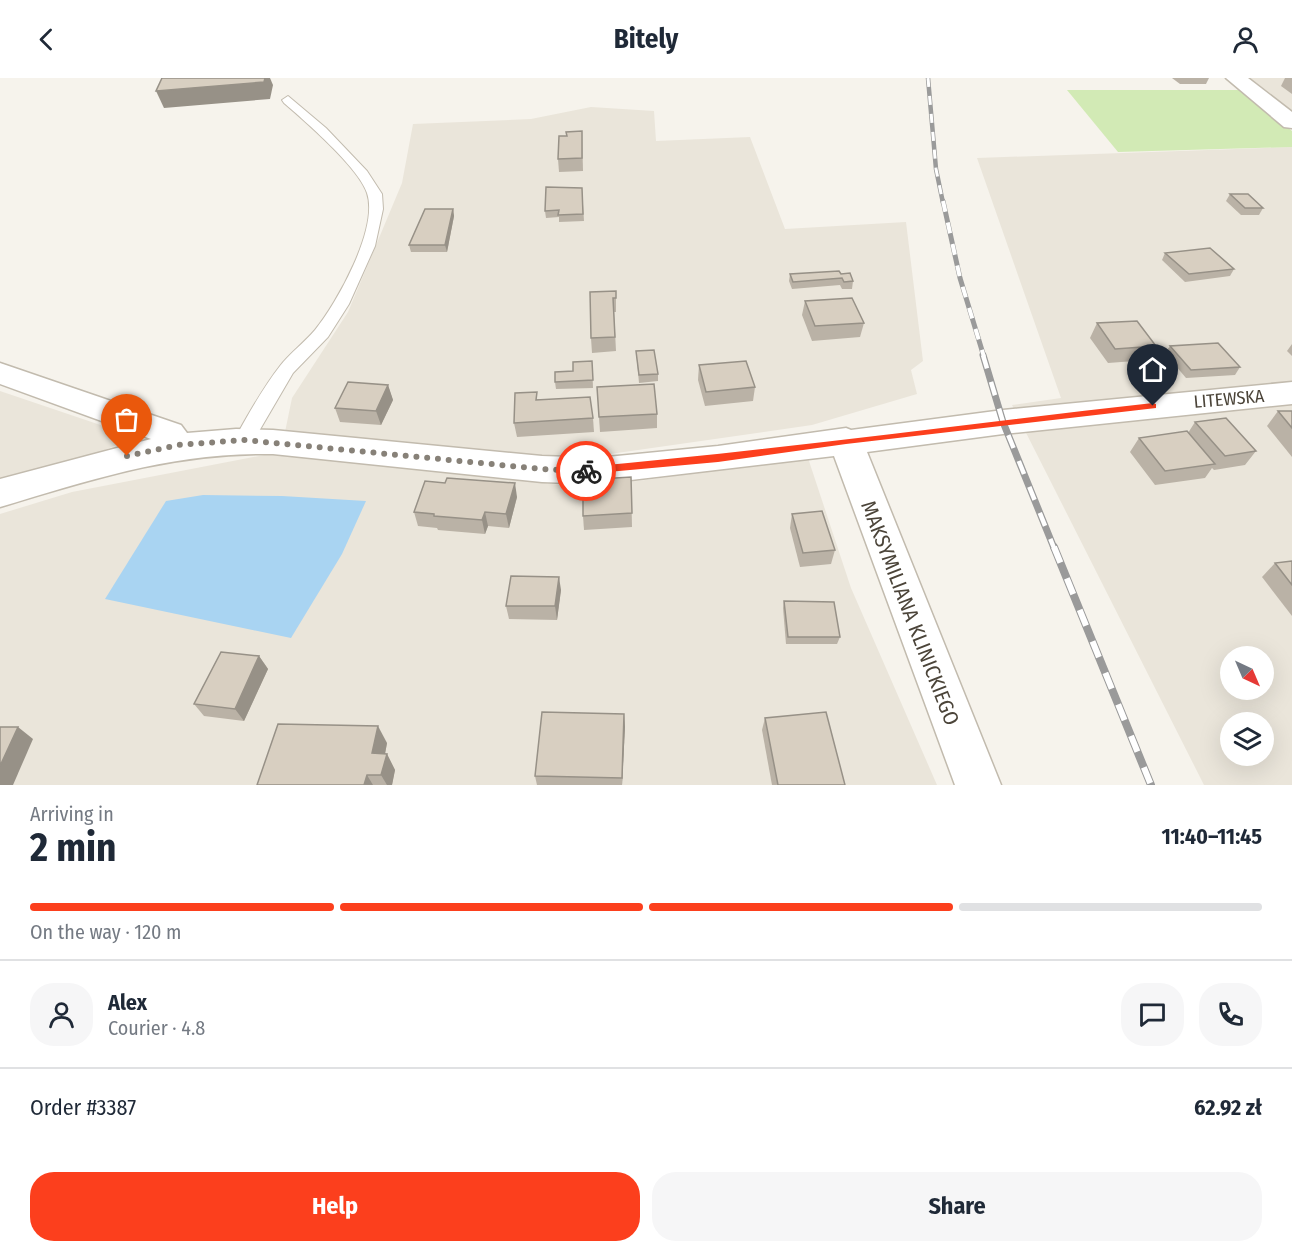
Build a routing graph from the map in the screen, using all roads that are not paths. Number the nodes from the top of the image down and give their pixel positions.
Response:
1 (1236, 78) edge
2 (288, 100) dead end
3 (1292, 122) edge
4 (0, 373) edge
5 (1292, 393) edge
6 (244, 440) junction
7 (846, 441) junction
8 (178, 445) junction
9 (0, 493) edge
10 (978, 785) edge

1 - 3 street
2 - 6 lane
4 - 8 street
5 - 7 street, LITEWSKA
6 - 7 street, LITEWSKA
6 - 8 street, LITEWSKA
7 - 10 street, MAKSYMILIANA KLINICKIEGO
8 - 9 street, LITEWSKA

